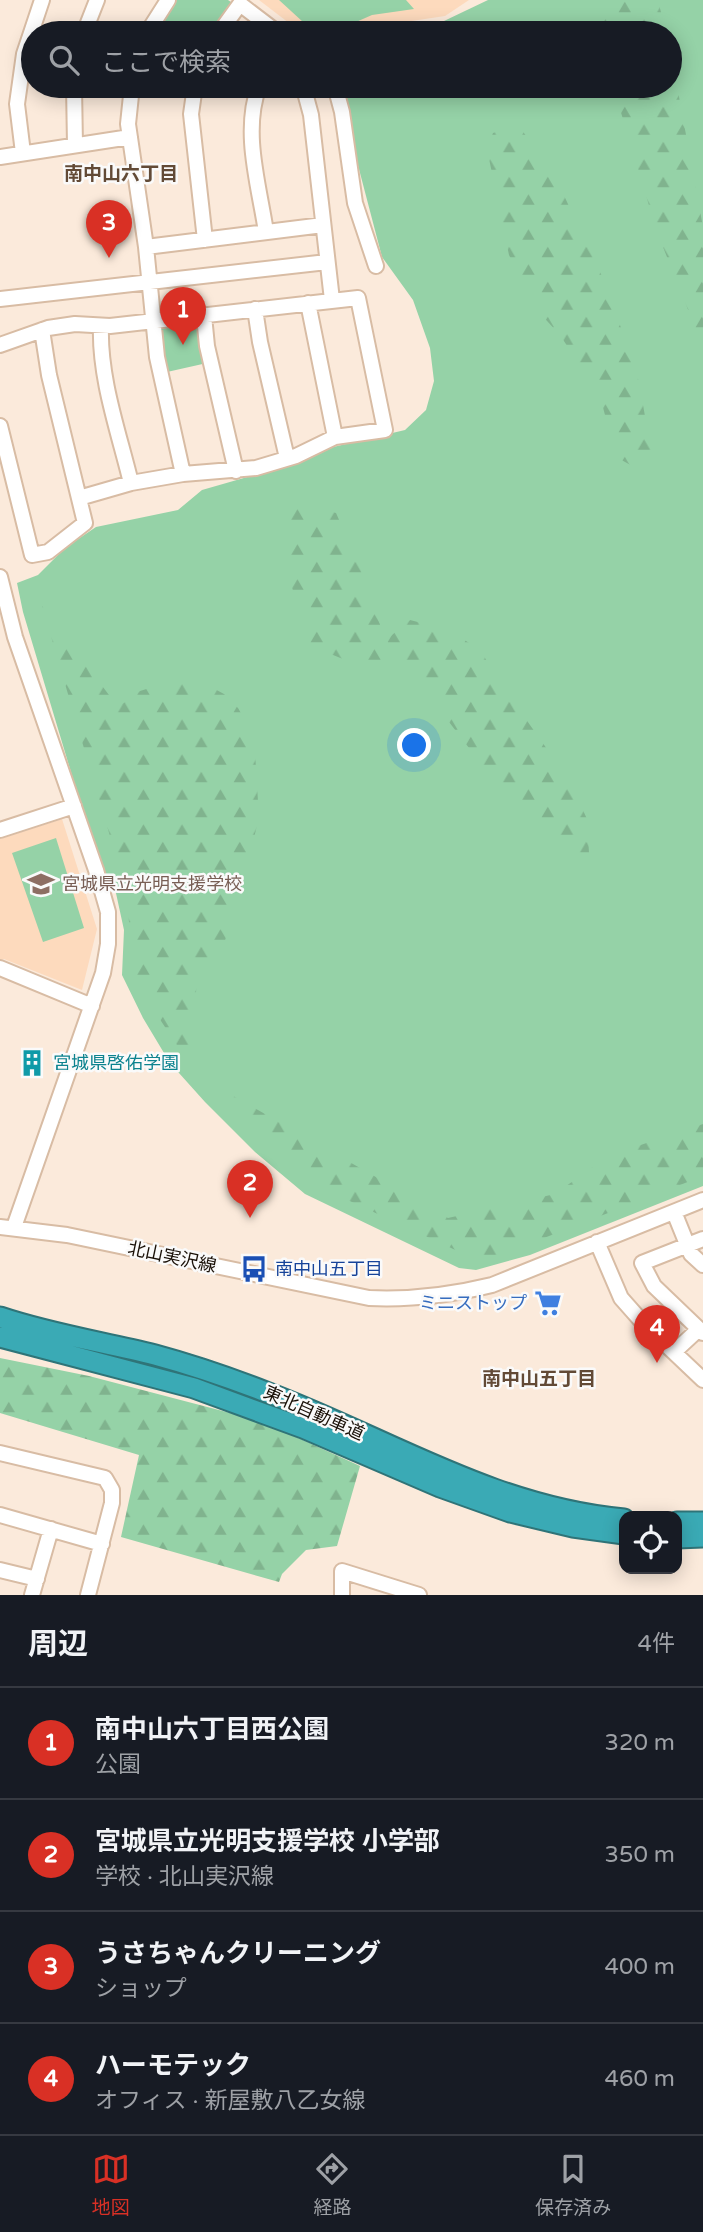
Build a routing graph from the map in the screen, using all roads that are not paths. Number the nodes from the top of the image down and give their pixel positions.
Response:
1 (42, 0) edge
2 (97, 0) edge
3 (164, 1) edge
4 (35, 21) edge
5 (89, 21) edge
6 (153, 21) edge
7 (228, 21) edge
8 (262, 21) edge
9 (21, 79) edge
10 (74, 98) edge
11 (131, 98) edge
12 (193, 98) edge
13 (254, 98) edge
14 (306, 98) edge
15 (338, 98) edge
16 (130, 137) junction
17 (75, 145) junction
18 (23, 153) junction
19 (0, 157) edge
20 (323, 225) junction
21 (267, 232) junction
22 (205, 240) junction
23 (146, 247) junction
24 (327, 262) junction
25 (376, 266) dead end
26 (148, 283) junction
27 (0, 299) edge
28 (332, 300) junction
29 (308, 303) junction
30 (256, 309) junction
31 (204, 316) junction
32 (152, 322) junction
33 (102, 326) junction
34 (42, 330) junction
35 (0, 345) edge
36 (0, 426) edge
37 (335, 437) junction
38 (287, 458) junction
39 (236, 471) junction
40 (183, 474) junction
41 (131, 483) junction
42 (79, 498) junction
43 (0, 577) edge
44 (74, 806) junction
45 (0, 830) edge
46 (0, 968) edge
47 (92, 1006) junction
48 (703, 1200) edge
49 (674, 1212) junction
50 (7, 1227) edge
51 (703, 1239) edge
52 (597, 1242) junction
53 (687, 1245) junction
54 (703, 1265) edge
55 (0, 1317) edge
56 (701, 1331) edge
57 (0, 1337) edge
58 (674, 1352) junction
59 (703, 1380) edge
60 (0, 1453) edge
61 (0, 1516) edge
62 (619, 1518) edge
63 (682, 1522) edge
64 (703, 1522) edge
65 (51, 1529) junction
66 (619, 1533) edge
67 (703, 1537) edge
68 (682, 1538) edge
69 (102, 1544) junction
70 (0, 1570) edge
71 (37, 1579) junction
72 (402, 1593) edge
73 (32, 1595) edge
74 (88, 1595) edge
75 (342, 1595) edge
76 (419, 1595) edge

1 - 4 street
2 - 5 street
3 - 6 street
7 - 8 street
9 - 18 street
10 - 17 street
11 - 16 street
12 - 22 street
13 - 21 street
14 - 20 street
15 - 25 street
16 - 17 street
16 - 23 street
17 - 18 street
18 - 19 street
20 - 21 street
20 - 24 street
21 - 22 street
22 - 23 street
23 - 26 street
24 - 26 street
24 - 28 street
26 - 27 street
26 - 32 street
28 - 29 street
28 - 37 street
29 - 30 street
29 - 37 street
30 - 31 street
30 - 38 street
31 - 32 street
31 - 39 street
32 - 33 street
32 - 40 street
33 - 34 street
33 - 41 street
34 - 35 street
34 - 42 street
36 - 42 street
37 - 38 street
38 - 39 street
39 - 40 street
40 - 41 street
41 - 42 street
43 - 44 street
44 - 45 street
44 - 47 street
46 - 47 street
47 - 50 street
48 - 49 street, 北山実沢線
49 - 52 street, 北山実沢線
49 - 53 street
50 - 52 street, 北山実沢線
51 - 53 street
52 - 58 street
53 - 54 street
53 - 56 street
55 - 62 highway, 東北自動車道
56 - 58 street
57 - 66 highway, 東北自動車道
58 - 59 street
60 - 69 street
61 - 65 street
63 - 64 highway
65 - 69 street
65 - 71 street
67 - 68 highway
69 - 74 street
70 - 71 street
71 - 73 street
72 - 75 street
72 - 76 street

